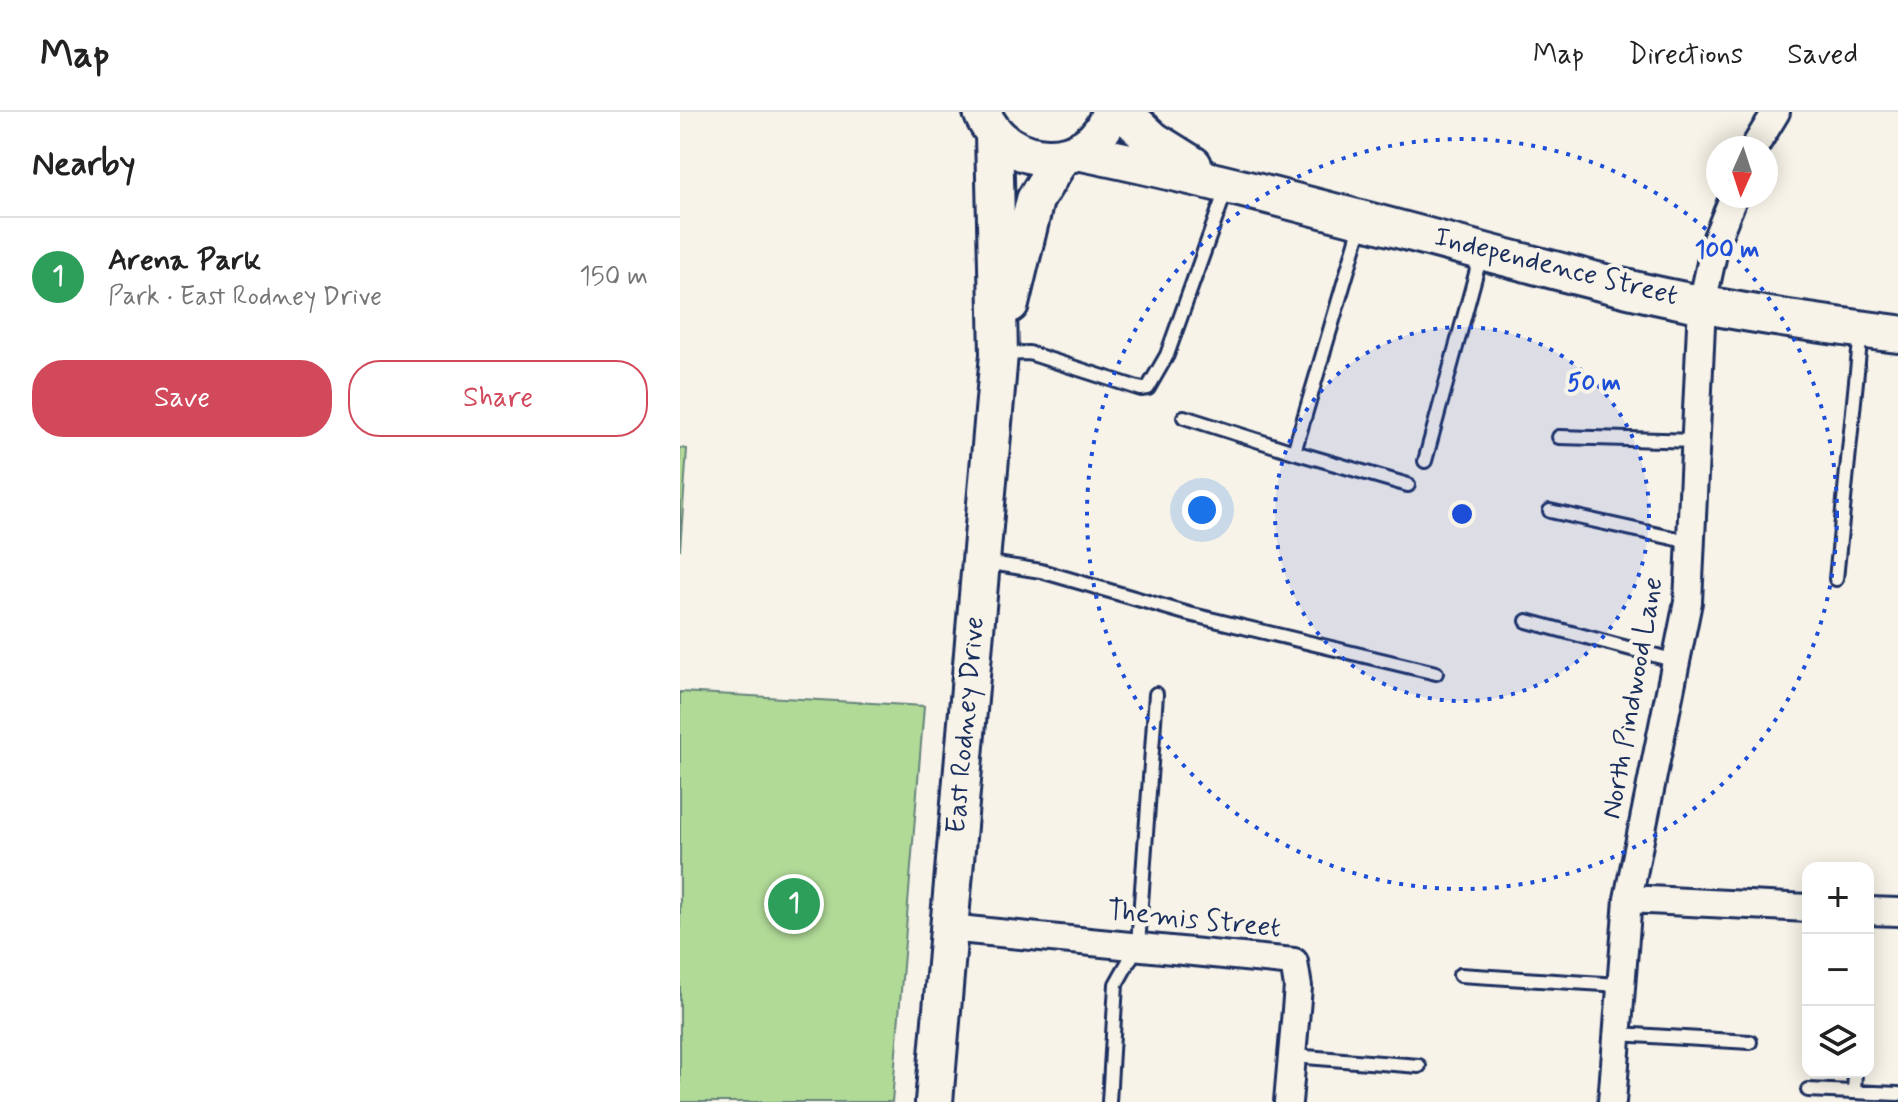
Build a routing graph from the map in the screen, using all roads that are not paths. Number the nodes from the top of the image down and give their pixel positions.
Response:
1 (1110, 112) edge
2 (1123, 112) edge
3 (1776, 112) edge
4 (988, 123) edge
5 (1761, 136) edge
6 (1070, 153) junction
7 (1223, 182) junction
8 (1729, 208) edge
9 (1363, 219) junction
10 (1483, 250) junction
11 (1702, 304) junction
12 (1861, 329) junction
13 (1898, 334) edge
14 (999, 351) junction
15 (1184, 417) dead end
16 (1559, 437) dead end
17 (1696, 441) junction
18 (1294, 452) junction
19 (1425, 461) dead end
20 (1408, 485) dead end
21 (1550, 511) dead end
22 (1691, 542) junction
23 (980, 561) junction
24 (1836, 579) dead end
25 (1527, 621) dead end
26 (1676, 661) junction
27 (1436, 673) dead end
28 (1156, 694) dead end
29 (1628, 899) junction
30 (1802, 908) edge
31 (1874, 911) edge
32 (1898, 912) edge
33 (948, 928) junction
34 (1138, 945) junction
35 (1460, 975) dead end
36 (1620, 985) junction
37 (1618, 1034) junction
38 (1750, 1042) dead end
39 (1293, 1056) junction
40 (1419, 1066) dead end
41 (1855, 1078) edge
42 (1808, 1090) dead end
43 (1854, 1092) junction
44 (1898, 1094) edge
45 (934, 1102) edge
46 (1109, 1102) edge
47 (1288, 1102) edge
48 (1612, 1102) edge

1 - 6 street, East Rodney Drive
2 - 7 street, Independence Street
3 - 5 street
4 - 6 street, Independence Street
4 - 14 street, East Rodney Drive
6 - 7 street, Independence Street
6 - 14 street, East Rodney Drive
7 - 9 street, Independence Street
7 - 14 lane
8 - 11 street, North Pindwood Lane
9 - 10 street, Independence Street
9 - 18 lane
10 - 11 street, Independence Street
10 - 19 lane
11 - 12 street, Independence Street
11 - 17 street, North Pindwood Lane
12 - 13 street, Independence Street
12 - 24 lane
14 - 23 street, East Rodney Drive
15 - 18 lane
16 - 17 lane
17 - 22 street, North Pindwood Lane
18 - 20 lane
21 - 22 lane
22 - 26 street, North Pindwood Lane
23 - 27 lane
23 - 33 street, East Rodney Drive
25 - 26 lane
26 - 29 street, North Pindwood Lane
28 - 34 lane
29 - 30 street
29 - 36 street, North Pindwood Lane
31 - 32 street
33 - 34 street, Themis Street
33 - 45 street, East Rodney Drive
34 - 39 street, Themis Street
34 - 46 lane
35 - 36 lane
36 - 37 street, North Pindwood Lane
37 - 38 lane
37 - 48 street, North Pindwood Lane
39 - 40 lane
39 - 47 street, Themis Street
41 - 43 lane
42 - 43 lane
43 - 44 lane

